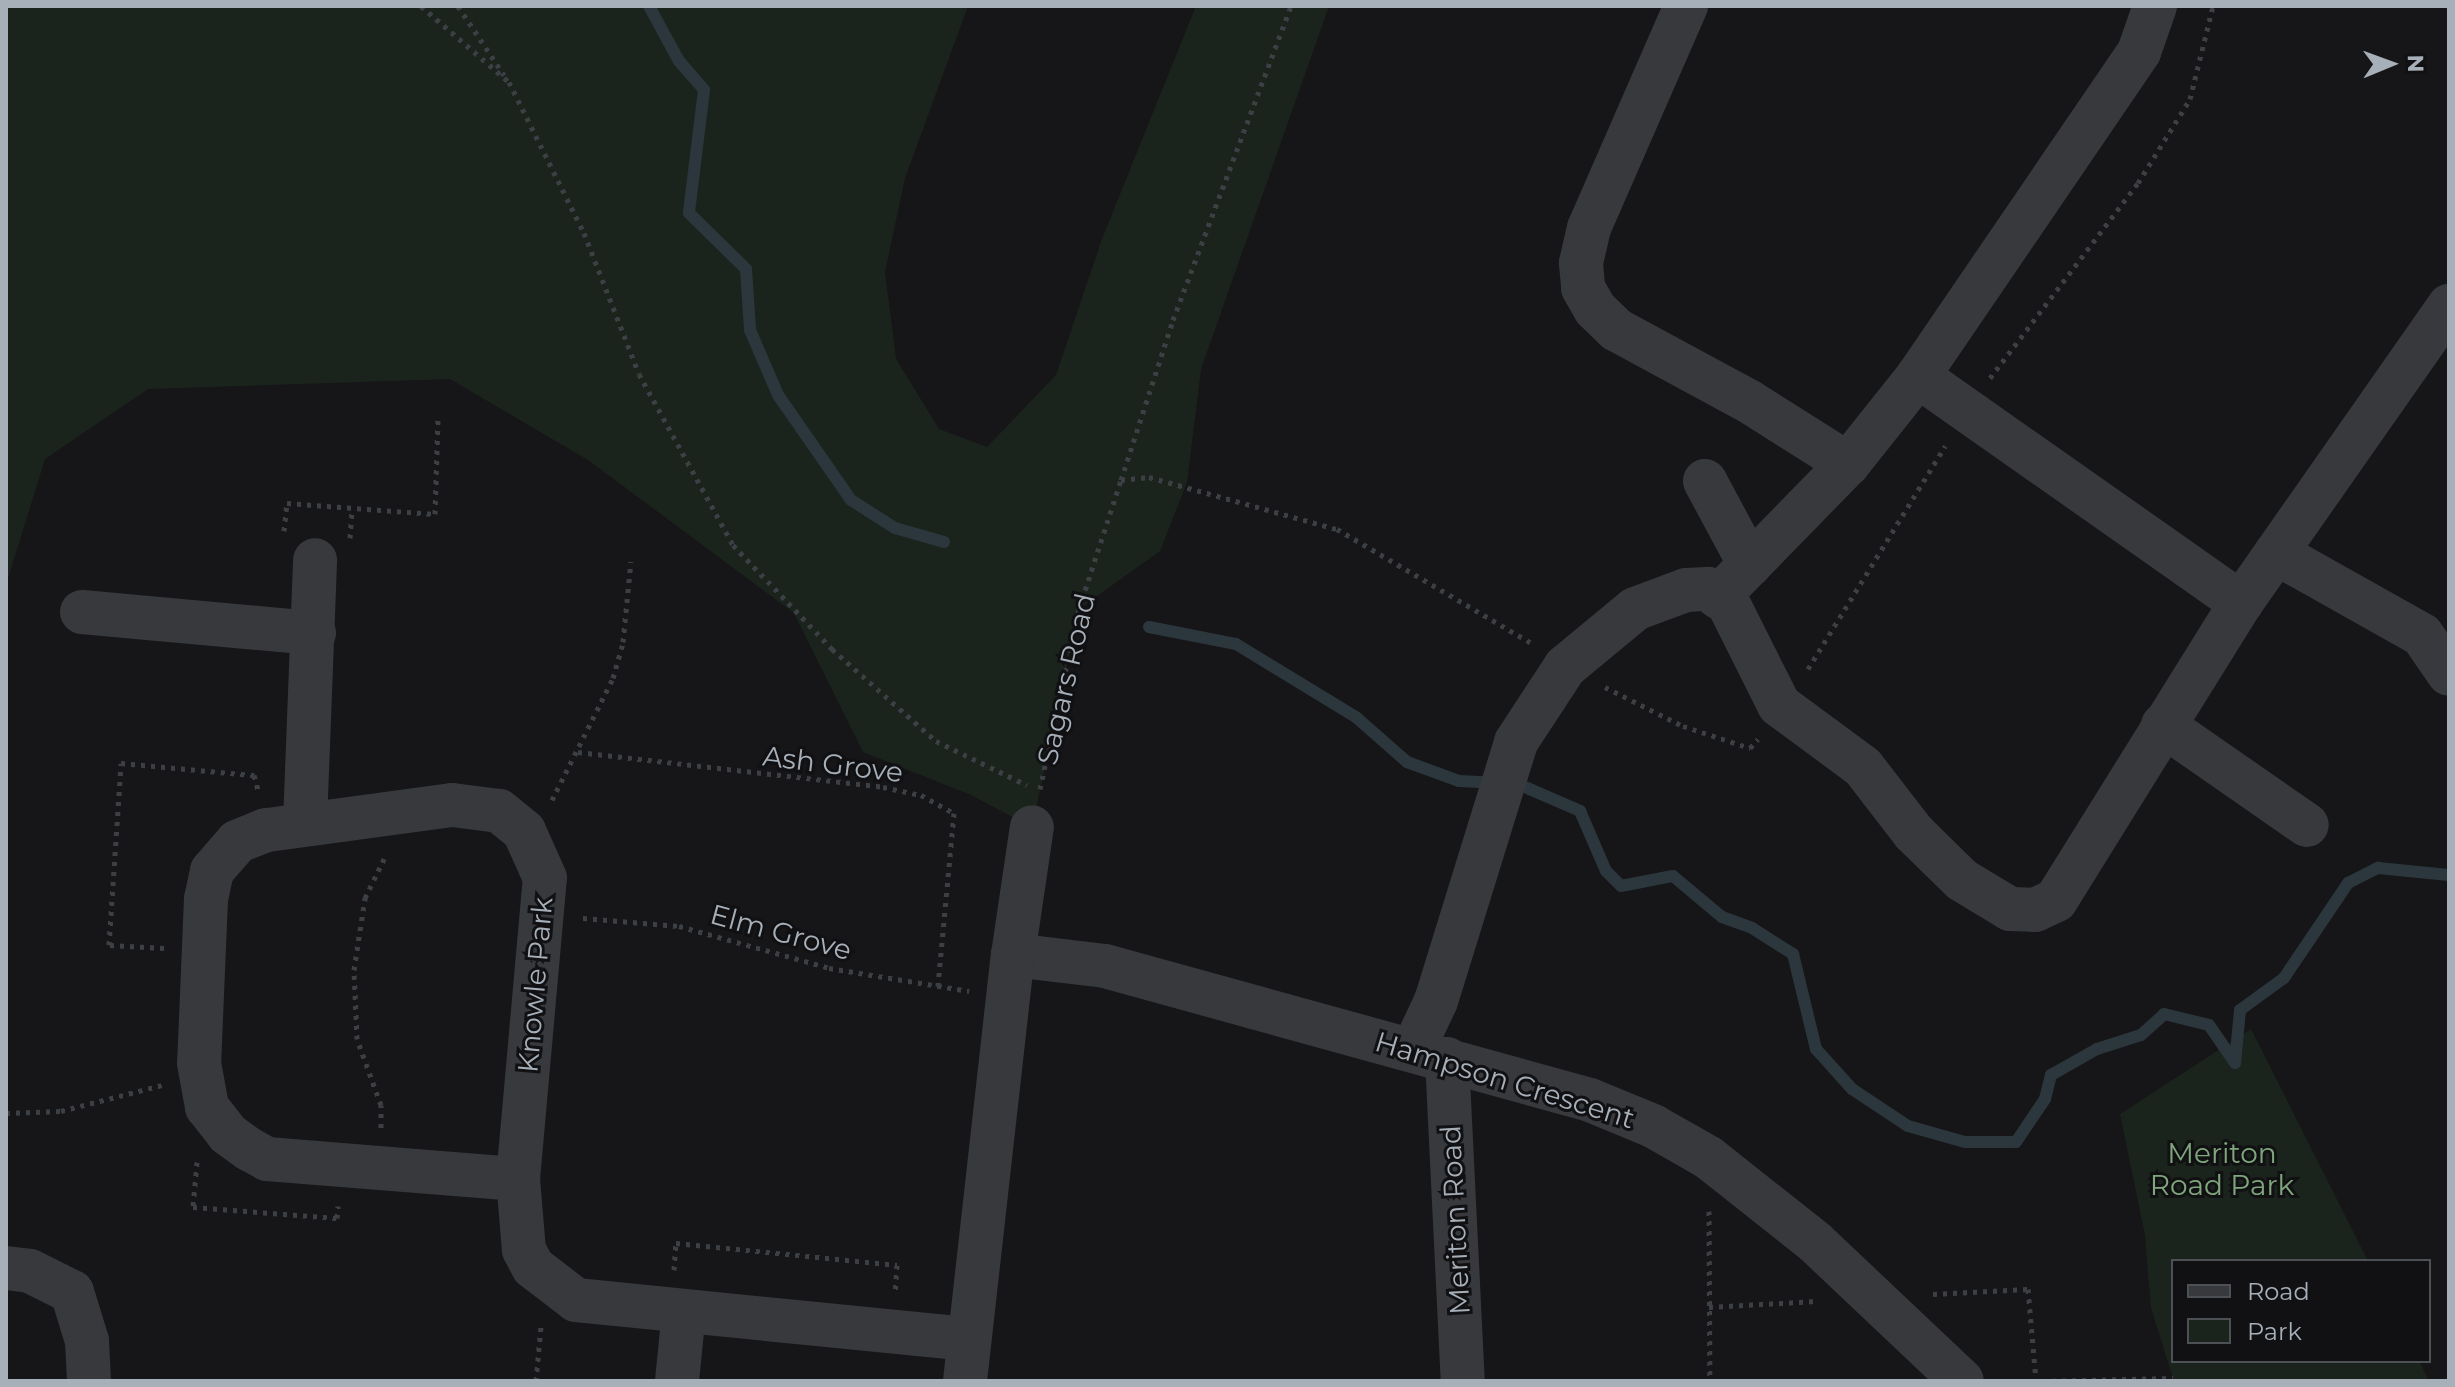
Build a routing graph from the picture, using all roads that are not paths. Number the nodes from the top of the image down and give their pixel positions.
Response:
1 (1686, 6) edge
2 (2155, 6) edge
3 (2449, 306) edge
4 (1918, 376) junction
5 (1848, 464) junction
6 (1705, 481) dead end
7 (299, 550) road end
8 (2276, 553) junction
9 (1750, 565) junction
10 (1718, 597) junction
11 (2241, 603) junction
12 (82, 612) dead end
13 (314, 633) junction
14 (2449, 674) edge
15 (2163, 725) junction
16 (1036, 810) road end
17 (2307, 825) dead end
18 (285, 827) junction
19 (1013, 955) junction
20 (1430, 1054) junction
21 (518, 1179) junction
22 (6, 1268) edge
23 (677, 1311) junction
24 (967, 1360) edge
25 (89, 1381) edge
26 (677, 1381) edge
27 (1463, 1381) edge
28 (1962, 1381) edge

1 - 5 street
2 - 4 street
3 - 8 street
4 - 5 street
4 - 11 street
5 - 9 street
6 - 9 street
7 - 13 street
8 - 11 street
8 - 14 street
9 - 10 street
10 - 15 street
10 - 20 street
11 - 15 street
12 - 13 street
13 - 18 street
15 - 17 street
16 - 19 street
18 - 21 street, Knowle Park
18 - 21 street
19 - 20 street, Hampson Crescent
19 - 24 street
20 - 27 street, Meriton Road
20 - 28 street, Hampson Crescent
21 - 23 street, Knowle Park
22 - 25 street
23 - 24 street, Knowle Park
23 - 26 street

